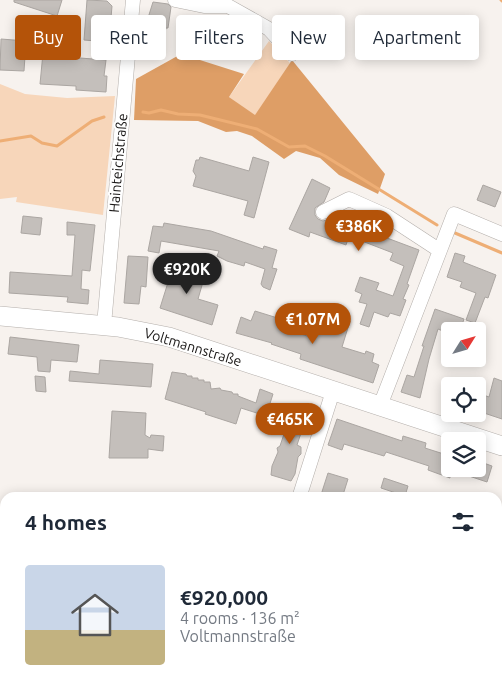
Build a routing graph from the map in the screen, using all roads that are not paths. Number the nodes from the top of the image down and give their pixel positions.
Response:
1 (133, 0) edge
2 (175, 0) edge
3 (272, 32) edge
4 (322, 212) dead end
5 (502, 234) edge
6 (439, 250) junction
7 (0, 316) edge
8 (104, 325) junction
9 (333, 391) junction
10 (380, 406) junction
11 (502, 446) edge
12 (301, 492) edge

1 - 8 street, Hainteichstraße
2 - 3 street
4 - 6 street
5 - 6 street
6 - 10 street
7 - 8 street, Voltmannstraße
8 - 9 street, Voltmannstraße
9 - 10 street, Voltmannstraße
9 - 12 street
10 - 11 street, Voltmannstraße

